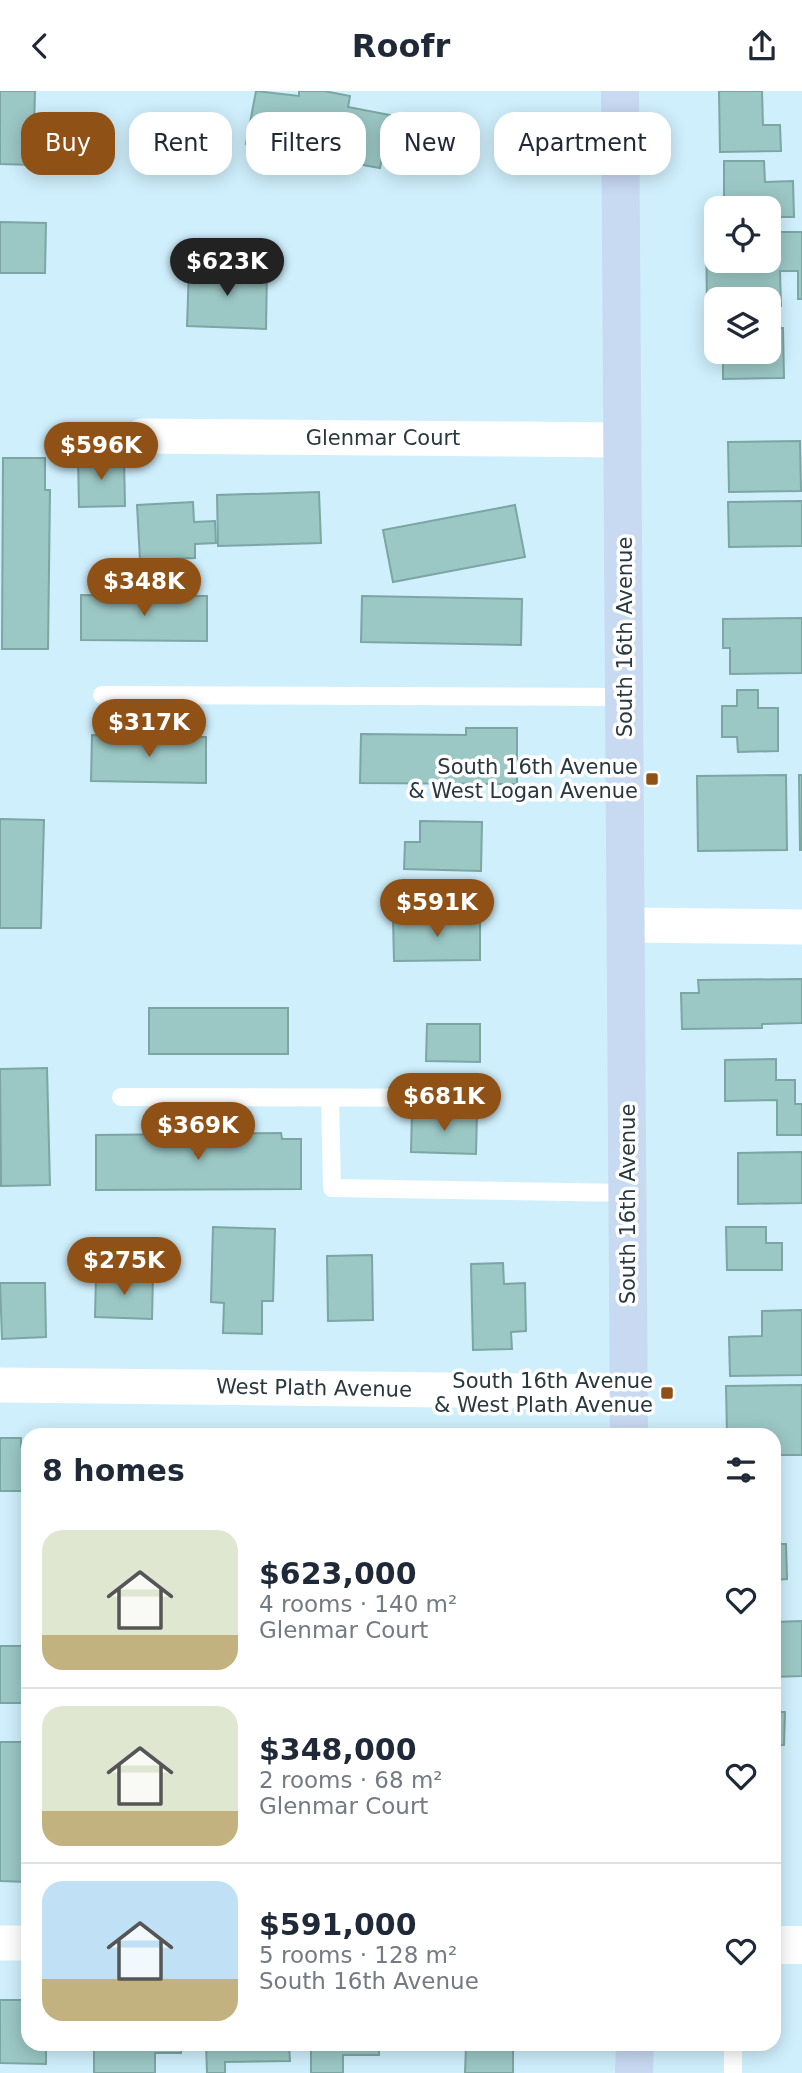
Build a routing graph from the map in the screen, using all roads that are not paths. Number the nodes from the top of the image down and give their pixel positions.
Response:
1 (620, 91) edge
2 (142, 436) dead end
3 (623, 440) junction
4 (102, 695) dead end
5 (625, 697) junction
6 (627, 925) junction
7 (802, 927) edge
8 (121, 1097) dead end
9 (330, 1098) junction
10 (488, 1098) dead end
11 (628, 1193) junction
12 (0, 1385) edge
13 (629, 1392) junction
14 (629, 1428) edge
15 (0, 1943) edge
16 (21, 1943) edge
17 (781, 1945) edge
18 (802, 1945) edge
19 (635, 2051) edge
20 (733, 2051) edge
21 (634, 2073) edge
22 (733, 2073) edge

1 - 3 main road, South 16th Avenue
2 - 3 street, Glenmar Court
3 - 5 main road, South 16th Avenue
4 - 5 lane
5 - 6 main road, South 16th Avenue
6 - 7 street
6 - 11 main road, South 16th Avenue
8 - 9 lane
9 - 10 lane
9 - 11 lane
11 - 13 main road, South 16th Avenue
12 - 13 street, West Plath Avenue
13 - 14 main road, South 16th Avenue
15 - 16 street
17 - 18 street
19 - 21 main road
20 - 22 lane

